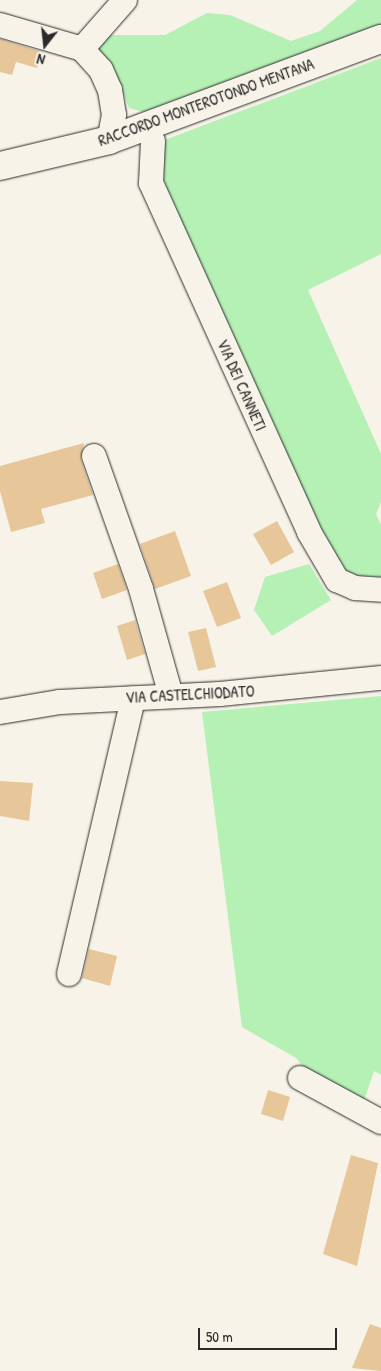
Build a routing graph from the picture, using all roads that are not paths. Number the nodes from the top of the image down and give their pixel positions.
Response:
1 (125, 0) edge
2 (0, 25) edge
3 (381, 39) edge
4 (82, 49) junction
5 (109, 140) junction
6 (153, 141) dead end
7 (0, 166) edge
8 (94, 456) dead end
9 (381, 590) edge
10 (381, 678) edge
11 (171, 696) junction
12 (133, 698) junction
13 (0, 712) edge
14 (69, 974) dead end
15 (300, 1078) dead end
16 (381, 1122) edge

1 - 4 street
2 - 4 street
3 - 5 main road, RACCORDO MONTEROTONDO MENTANA
4 - 5 street
5 - 7 main road, RACCORDO MONTEROTONDO MENTANA
6 - 9 street, VIA DEI CANNETI
8 - 11 street
10 - 11 street, VIA CASTELCHIODATO
11 - 12 street, VIA CASTELCHIODATO
12 - 13 street, VIA CASTELCHIODATO
12 - 14 street
15 - 16 street

